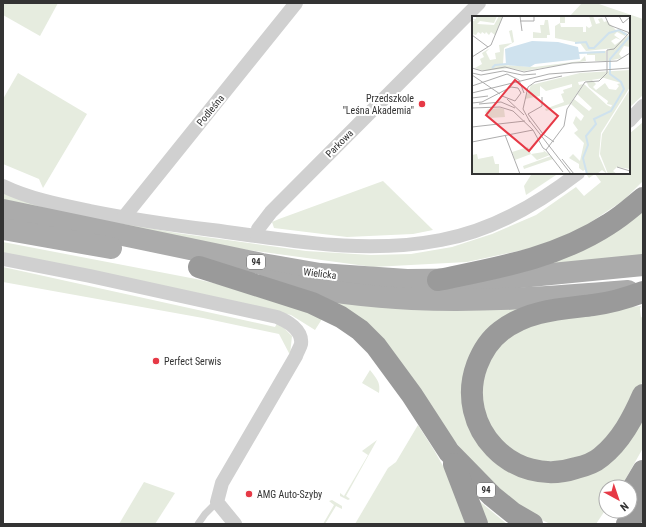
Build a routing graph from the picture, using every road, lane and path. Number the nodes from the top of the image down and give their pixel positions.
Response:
1 (296, 3) edge
2 (472, 5) edge
3 (643, 106) edge
4 (630, 120) edge
5 (577, 174) edge
6 (3, 186) edge
7 (643, 198) edge
8 (3, 210) edge
9 (124, 217) junction
10 (3, 229) edge
11 (257, 236) junction
12 (3, 259) edge
13 (643, 265) edge
14 (199, 267) junction
15 (438, 280) junction
16 (643, 291) edge
17 (643, 395) edge
18 (449, 452) junction
19 (217, 502) junction
20 (643, 502) edge
21 (530, 523) edge
22 (198, 524) edge
23 (235, 524) edge
24 (477, 524) edge
25 (627, 524) edge

1 - 9 street, Podleśna
2 - 11 street, Parkowa
3 - 4 street
5 - 11 street
6 - 9 street
7 - 15 highway, 94
8 - 15 main road, Wielicka / 94
9 - 11 street
10 - 14 main road, Wielicka
12 - 19 street
13 - 15 main road, Wielicka
14 - 16 main road, Wielicka
14 - 18 highway
16 - 17 highway
18 - 21 highway, 94
18 - 24 highway
19 - 22 lane
19 - 23 street
20 - 25 highway

